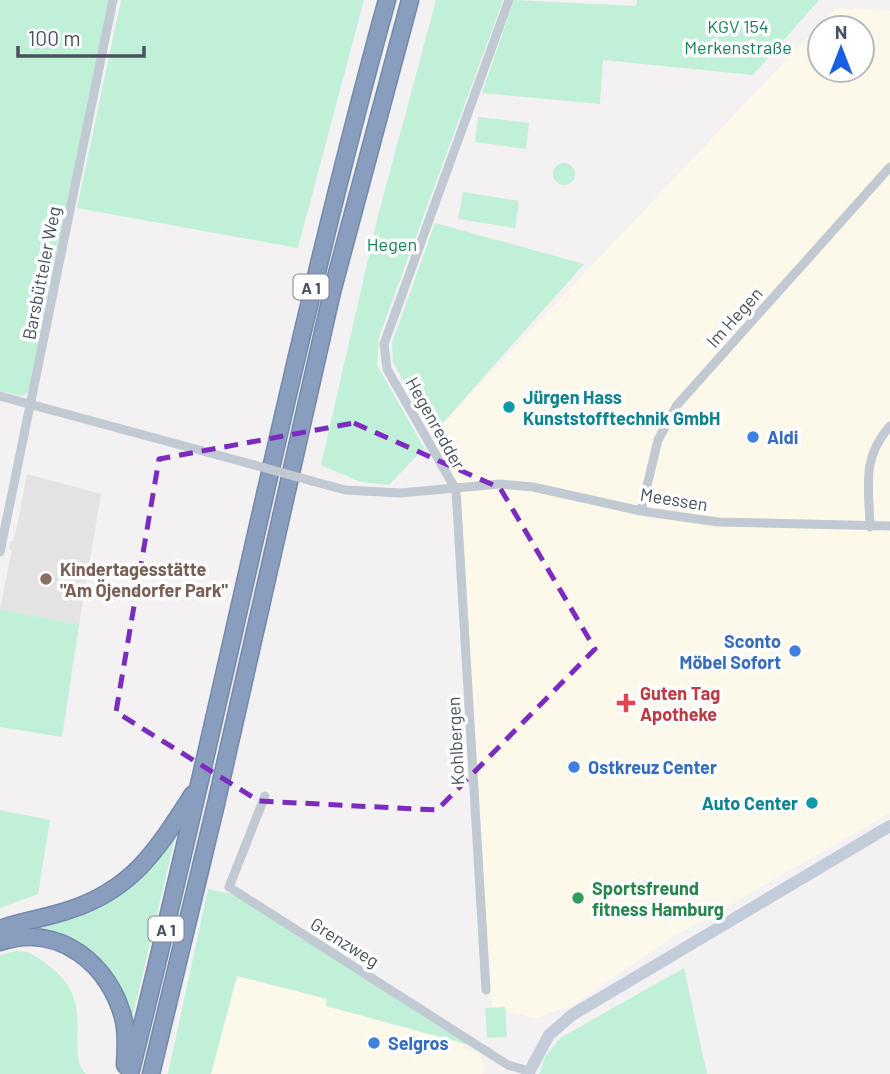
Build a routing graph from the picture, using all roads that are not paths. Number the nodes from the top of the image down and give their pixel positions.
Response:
1 (113, 0) edge
2 (387, 0) edge
3 (410, 0) edge
4 (509, 0) edge
5 (890, 167) edge
6 (0, 396) edge
7 (31, 404) junction
8 (890, 426) edge
9 (456, 490) junction
10 (641, 511) junction
11 (890, 526) edge
12 (870, 527) junction
13 (0, 552) edge
14 (200, 783) junction
15 (265, 796) dead end
16 (890, 826) edge
17 (0, 929) edge
18 (0, 942) edge
19 (486, 990) dead end
20 (529, 1072) edge
21 (127, 1074) edge
22 (150, 1074) edge

1 - 7 street, Barsbütteler Weg
2 - 14 highway, A 1
3 - 22 highway, A 1
4 - 9 street, Hegenredder
5 - 10 street, Im Hegen
6 - 7 street, Hegenredder
7 - 9 street, Hegenredder, bridge
7 - 13 street, Barsbütteler Weg
8 - 12 street
9 - 10 street, Meessen
9 - 19 street, Kohlbergen
10 - 12 street, Meessen
11 - 12 street, Meessen
14 - 17 highway
14 - 21 highway, A 1
15 - 20 street, Grenzweg
16 - 20 street
18 - 21 highway

